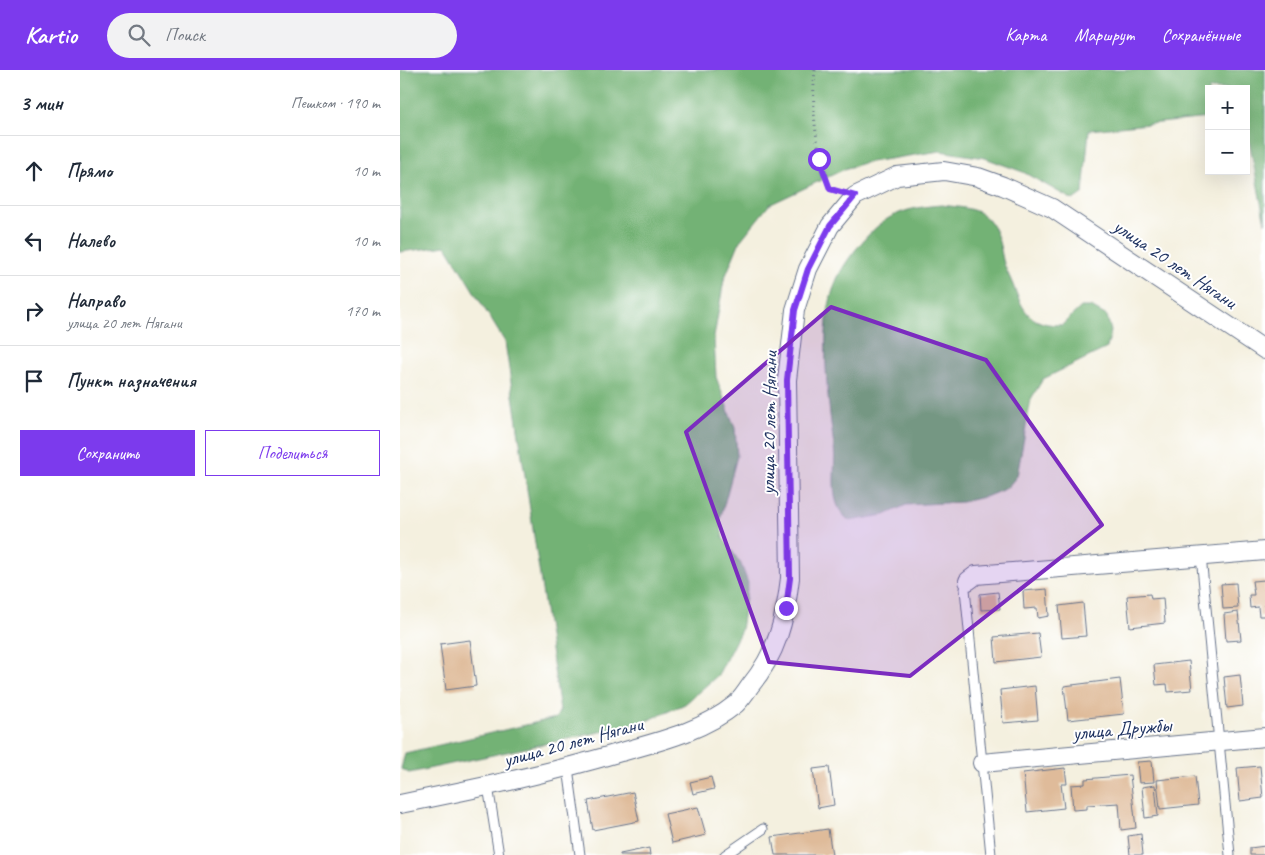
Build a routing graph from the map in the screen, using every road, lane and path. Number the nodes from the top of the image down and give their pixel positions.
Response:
1 (815, 70) edge
2 (855, 196) junction
3 (1265, 350) edge
4 (1265, 550) edge
5 (1201, 556) junction
6 (968, 581) joint
7 (1265, 737) edge
8 (1220, 742) junction
9 (982, 763) junction
10 (568, 768) junction
11 (488, 786) junction
12 (400, 804) edge
13 (763, 828) dead end
14 (499, 855) edge
15 (580, 855) edge
16 (725, 855) edge
17 (991, 855) edge
18 (1230, 855) edge

1 - 2 path
2 - 3 street, улица 20 лет Нягани
2 - 10 street, улица 20 лет Нягани
4 - 5 street
5 - 6 street
5 - 8 lane
6 - 9 lane
7 - 8 street, улица Дружбы
8 - 9 street, улица Дружбы
8 - 18 lane
9 - 17 lane
10 - 11 street, улица 20 лет Нягани
10 - 15 lane
11 - 12 street, улица 20 лет Нягани
11 - 14 lane
13 - 16 lane

